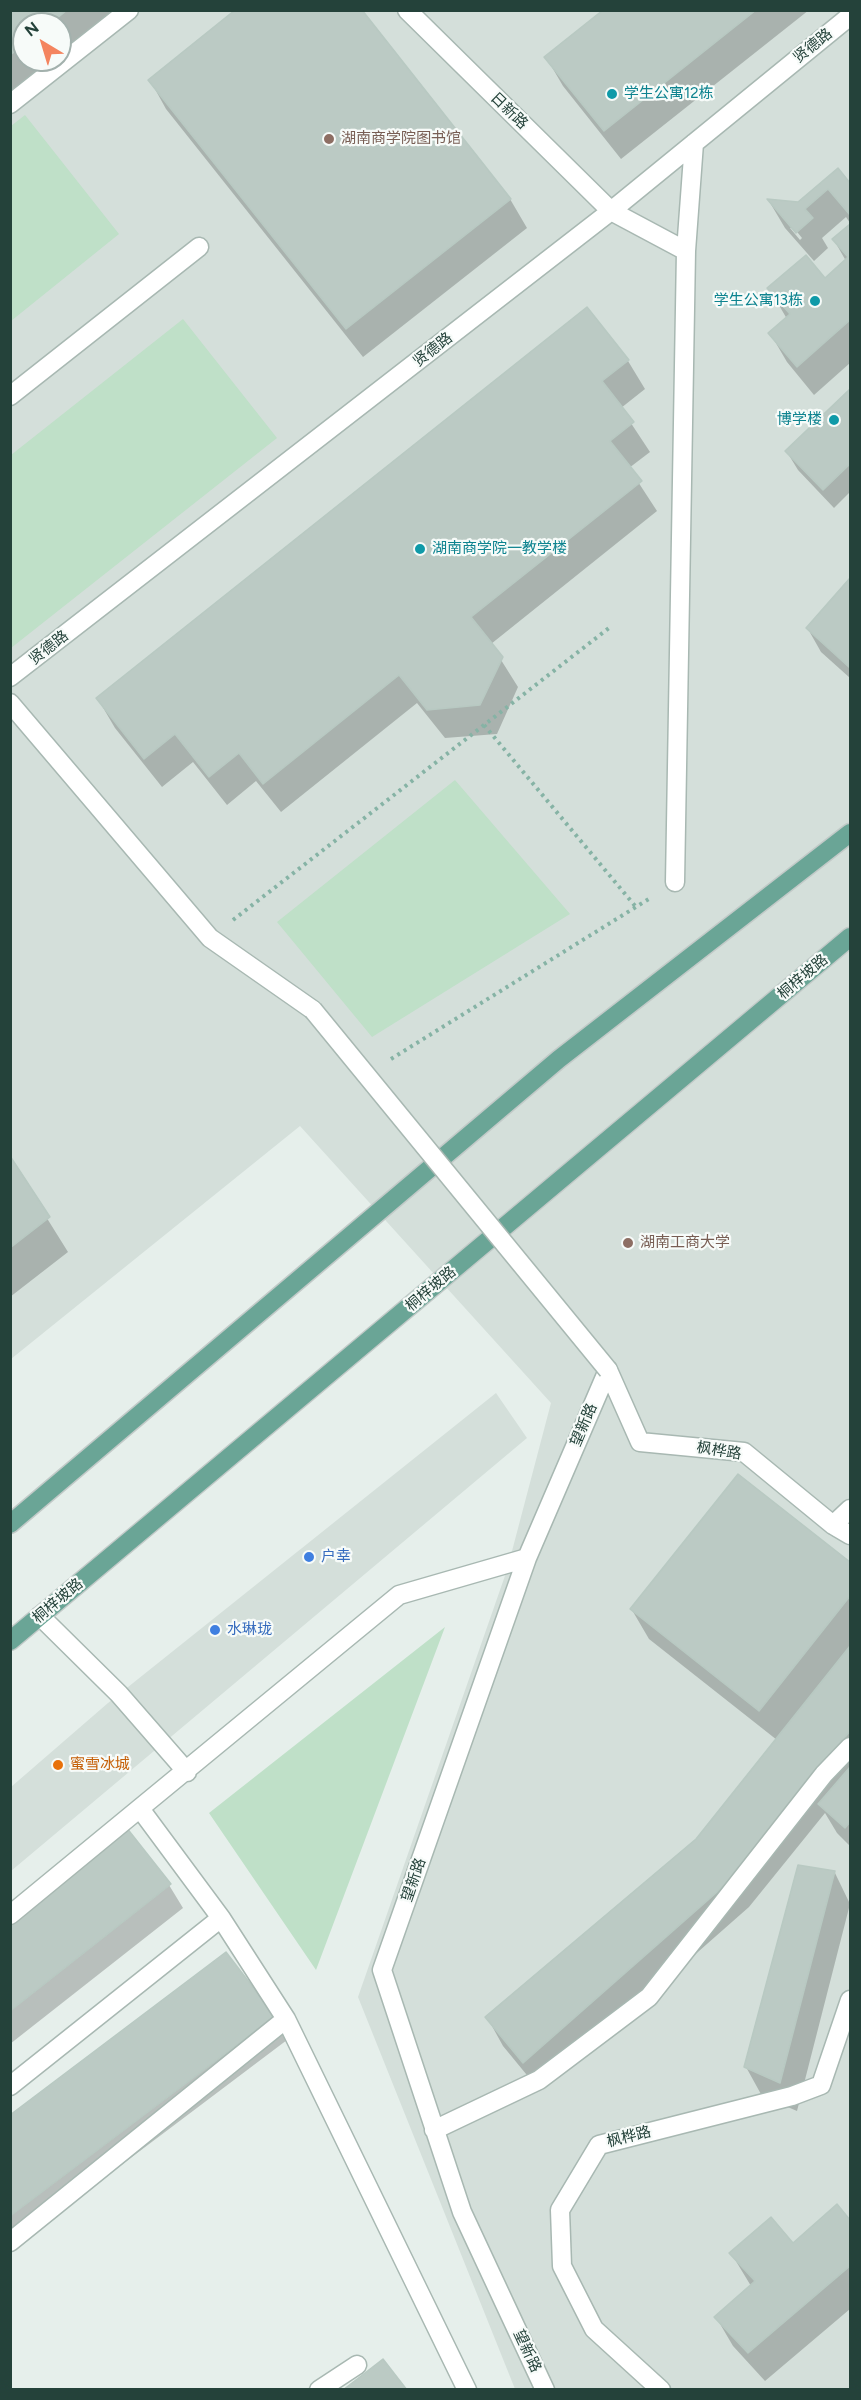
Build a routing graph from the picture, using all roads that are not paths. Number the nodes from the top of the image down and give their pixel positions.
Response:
1 (129, 10) edge
2 (407, 10) edge
3 (850, 16) edge
4 (10, 104) edge
5 (694, 143) junction
6 (612, 211) junction
7 (199, 247) dead end
8 (686, 251) junction
9 (10, 396) edge
10 (10, 677) edge
11 (10, 703) edge
12 (850, 832) edge
13 (675, 882) road end
14 (850, 937) edge
15 (608, 1370) junction
16 (850, 1509) edge
17 (10, 1524) edge
18 (833, 1525) junction
19 (850, 1535) edge
20 (528, 1558) junction
21 (40, 1616) junction
22 (10, 1641) edge
23 (850, 1747) edge
24 (187, 1772) junction
25 (141, 1810) junction
26 (10, 1916) edge
27 (221, 1917) junction
28 (850, 2000) edge
29 (286, 2019) junction
30 (10, 2086) edge
31 (434, 2130) junction
32 (10, 2242) edge
33 (357, 2365) dead end
34 (319, 2390) edge
35 (467, 2390) edge
36 (545, 2390) edge
37 (661, 2390) edge

1 - 4 street
2 - 6 street, 日新路
3 - 5 street, 贤德路
5 - 6 street, 贤德路
5 - 8 street
6 - 8 street, 日新路
6 - 10 street, 贤德路
7 - 9 street
8 - 13 street
11 - 15 street, bridge
12 - 17 main road
14 - 21 main road, 桐梓坡路
15 - 18 street, 枫桦路
15 - 20 street, 望新路
16 - 18 street
18 - 19 street, 枫桦路
20 - 24 street
20 - 31 street, 望新路
21 - 22 main road, 桐梓坡路
21 - 24 street
23 - 31 street
24 - 25 street
25 - 26 street
25 - 27 street
27 - 29 street
27 - 30 street
28 - 37 street, 枫桦路
29 - 32 street
29 - 35 street
31 - 36 street, 望新路
33 - 34 street

